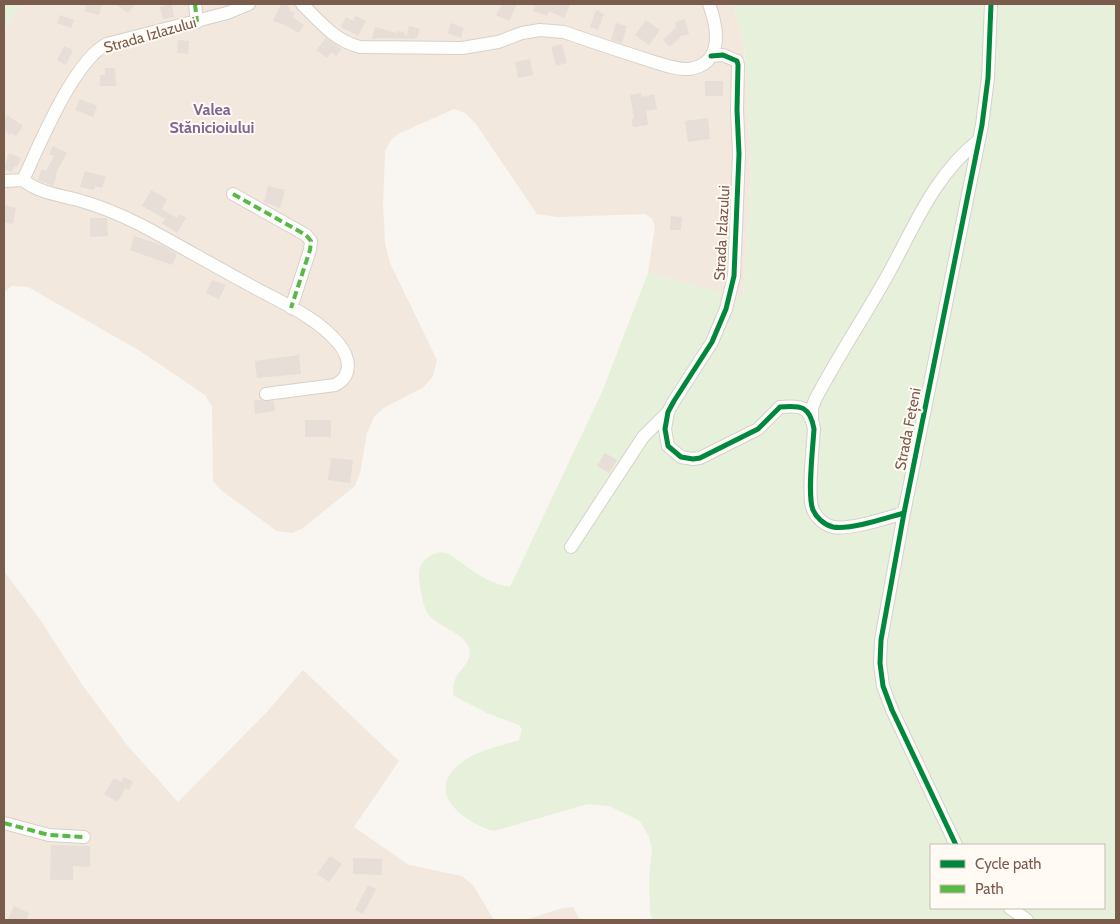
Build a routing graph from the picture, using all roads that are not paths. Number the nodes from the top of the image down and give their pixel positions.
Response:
1 (195, 4) edge
2 (249, 4) edge
3 (302, 4) edge
4 (710, 4) edge
5 (991, 4) edge
6 (197, 22) junction
7 (711, 56) junction
8 (979, 140) junction
9 (23, 180) junction
10 (4, 181) edge
11 (233, 194) dead end
12 (291, 308) junction
13 (266, 394) dead end
14 (668, 412) junction
15 (812, 418) junction
16 (904, 513) junction
17 (571, 547) dead end
18 (4, 823) edge
19 (84, 837) dead end
20 (956, 844) edge
21 (1011, 909) edge
22 (1027, 920) edge

1 - 6 street
2 - 6 street, Strada Izlazului
3 - 7 street
4 - 7 street
5 - 8 street, Strada Fețeni
6 - 9 street, Strada Izlazului
7 - 14 street, Strada Izlazului
8 - 15 street
8 - 16 street, Strada Fețeni
9 - 10 street
9 - 12 street
11 - 12 street
12 - 13 street
14 - 15 street, Strada Izlazului
14 - 17 street
15 - 16 street
16 - 20 street, Strada Fețeni
18 - 19 street
21 - 22 street

